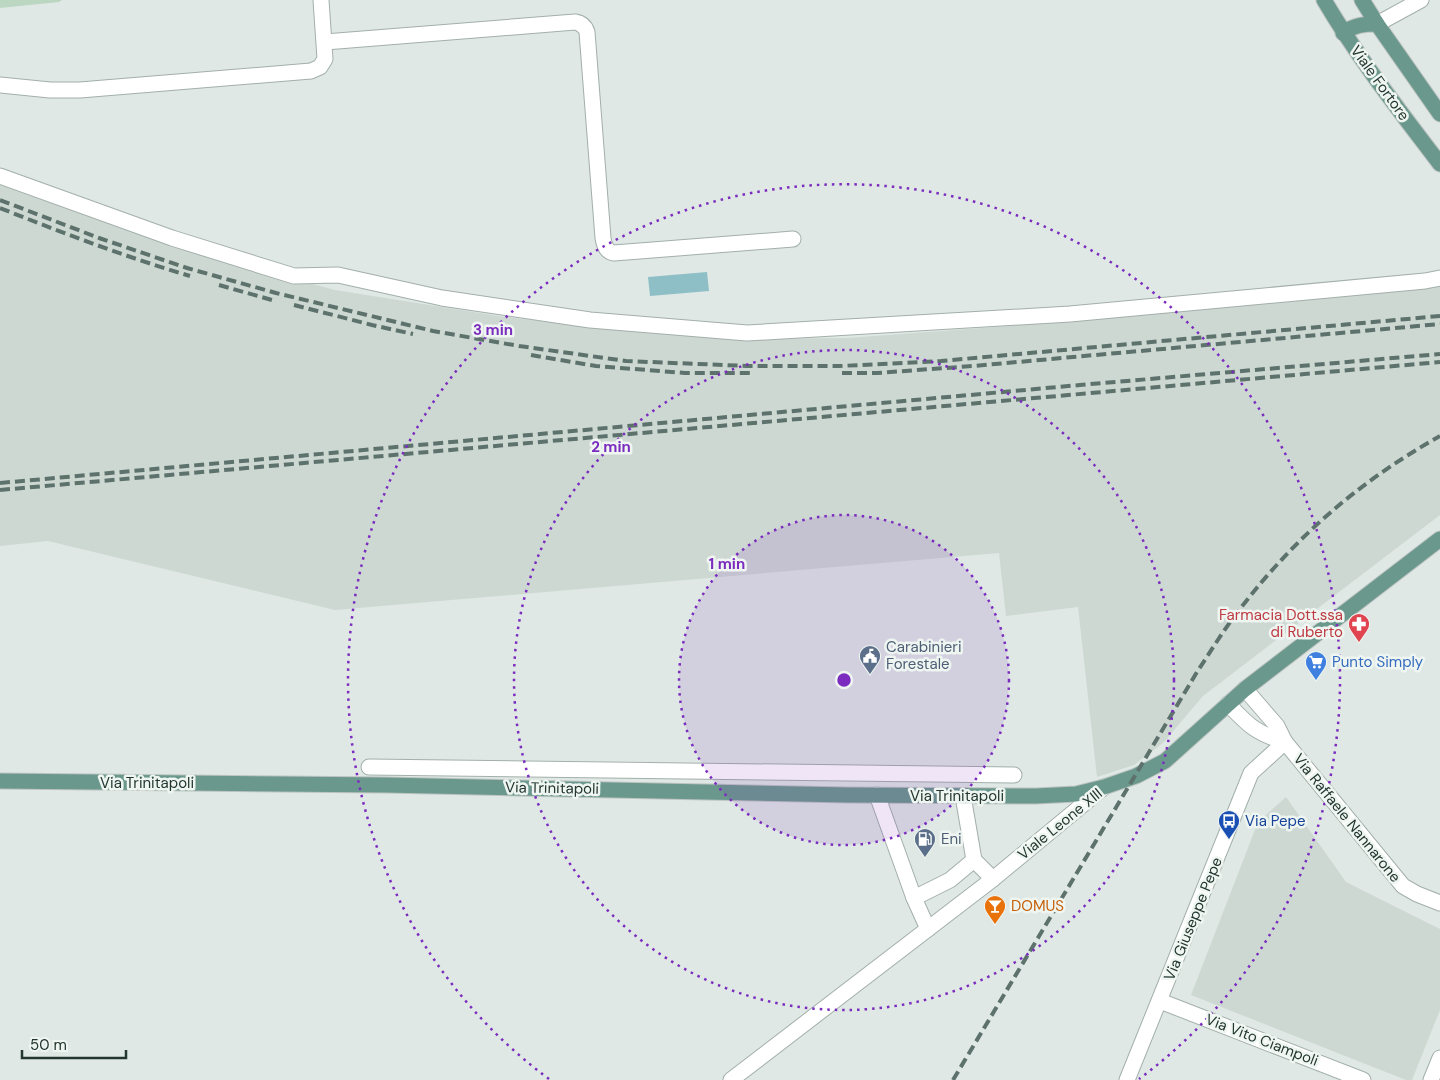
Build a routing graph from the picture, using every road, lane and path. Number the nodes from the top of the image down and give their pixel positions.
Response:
1 (322, 0) edge
2 (1324, 0) edge
3 (1362, 0) edge
4 (1421, 0) edge
5 (1377, 24) junction
6 (1343, 32) junction
7 (325, 42) junction
8 (0, 84) edge
9 (1440, 114) edge
10 (1440, 164) edge
11 (0, 176) edge
12 (793, 239) dead end
13 (1440, 278) edge
14 (1440, 539) edge
15 (1245, 689) junction
16 (1228, 704) junction
17 (1285, 742) junction
18 (369, 767) dead end
19 (546, 769) junction
20 (761, 772) junction
21 (845, 773) junction
22 (939, 774) junction
23 (1014, 775) dead end
24 (0, 781) edge
25 (1104, 787) junction
26 (546, 788) junction
27 (762, 792) junction
28 (848, 795) junction
29 (877, 795) junction
30 (938, 796) junction
31 (963, 796) junction
32 (974, 860) junction
33 (993, 880) junction
34 (914, 898) junction
35 (1440, 902) edge
36 (928, 929) junction
37 (1160, 1001) junction
38 (1440, 1058) edge
39 (1331, 1074) edge
40 (731, 1080) edge
41 (1127, 1080) edge
42 (1364, 1080) edge
43 (1431, 1080) edge

1 - 7 street
2 - 6 main road, Viale Fortore
3 - 5 main road, Viale Fortore
4 - 5 street
5 - 6 main road
5 - 9 main road, Viale Fortore
6 - 10 main road, Viale Fortore
7 - 8 street
7 - 12 street
11 - 13 street
14 - 15 main road, Viale Leone XIII
15 - 16 main road, Viale Leone XIII
15 - 17 street, Via Raffaele Nannarone
16 - 17 street
16 - 25 main road, Viale Leone XIII
17 - 35 street, Via Raffaele Nannarone
17 - 37 street, Via Giuseppe Pepe
18 - 19 street
19 - 20 street
19 - 26 street
20 - 21 street
20 - 27 street
21 - 22 street
21 - 28 street
22 - 23 street
22 - 30 street
24 - 26 main road, Via Trinitapoli
25 - 31 main road, Via Trinitapoli
25 - 33 street, Viale Leone XIII
26 - 27 main road, Via Trinitapoli
27 - 28 main road, Via Trinitapoli
28 - 29 main road, Via Trinitapoli
29 - 30 main road, Via Trinitapoli
29 - 34 street
30 - 31 main road, Via Trinitapoli
31 - 32 street
32 - 33 street
32 - 34 street
33 - 36 street, Viale Leone XIII
34 - 36 street
36 - 40 street, Viale Leone XIII
37 - 39 street, Via Vito Ciampoli
37 - 41 street, Via Giuseppe Pepe
38 - 43 street
39 - 42 street, Via Vito Ciampoli

